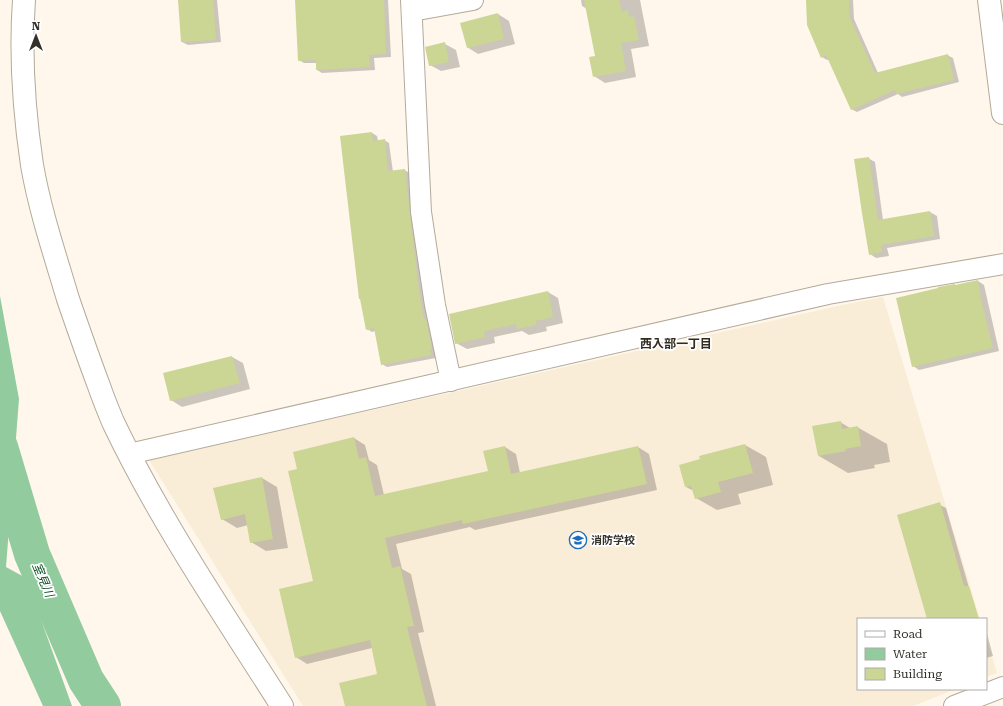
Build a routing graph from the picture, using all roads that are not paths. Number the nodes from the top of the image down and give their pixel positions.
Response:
1 (24, 0) edge
2 (473, 0) edge
3 (989, 0) edge
4 (411, 5) edge
5 (1003, 113) edge
6 (1003, 264) edge
7 (451, 381) junction
8 (130, 454) junction
9 (1003, 687) edge
10 (282, 706) edge
11 (954, 706) edge

1 - 8 street
2 - 4 street
3 - 5 street
4 - 7 street
6 - 7 street
7 - 8 street
8 - 10 street
9 - 11 street

